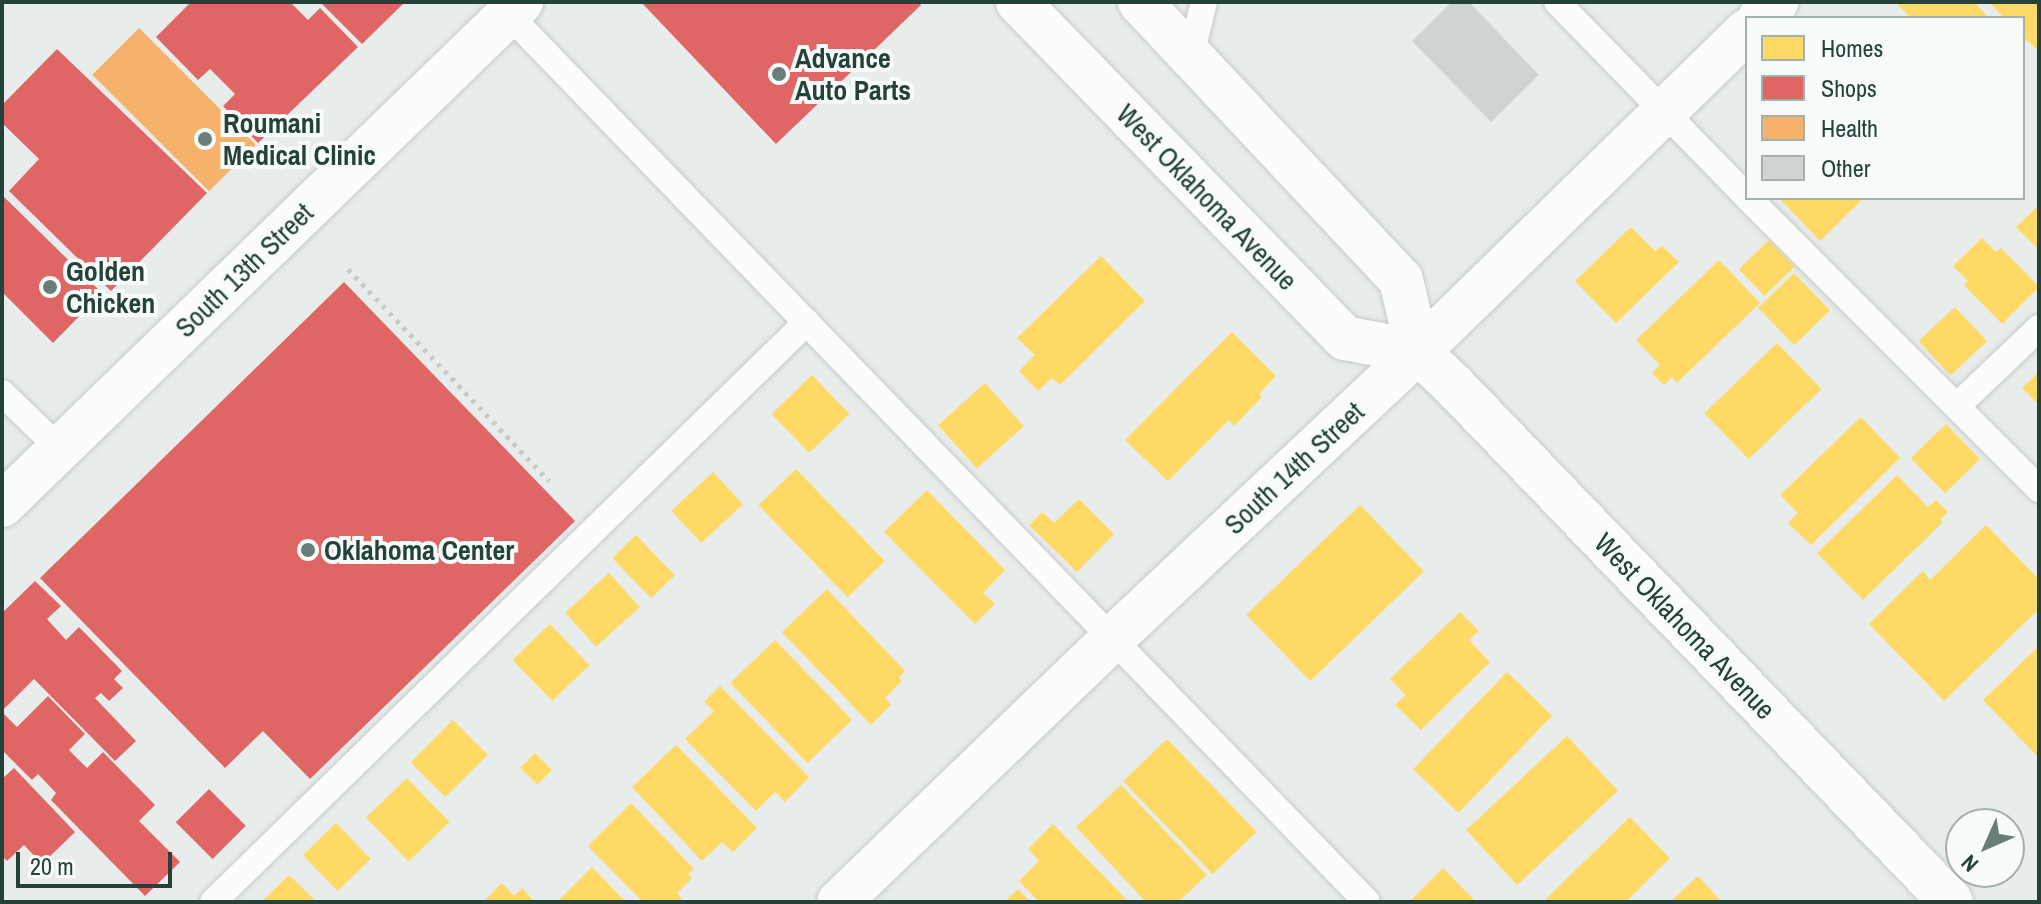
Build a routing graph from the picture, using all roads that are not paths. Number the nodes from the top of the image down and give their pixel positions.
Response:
1 (1018, 2) edge
2 (1140, 2) edge
3 (1204, 2) edge
4 (1557, 2) edge
5 (514, 8) edge
6 (1745, 33) edge
7 (1191, 55) junction
8 (1663, 113) junction
9 (1745, 194) edge
10 (1751, 200) edge
11 (807, 322) junction
12 (2039, 328) edge
13 (1418, 352) junction
14 (2, 393) edge
15 (1957, 406) junction
16 (60, 449) junction
17 (2039, 489) edge
18 (2, 505) edge
19 (1114, 637) junction
20 (213, 902) edge
21 (839, 902) edge
22 (1367, 902) edge
23 (1951, 902) edge

1 - 13 street, West Oklahoma Avenue
2 - 7 street
3 - 7 lane
4 - 8 lane
5 - 11 lane
5 - 16 street, South 13th Street
6 - 8 street, South 14th Street
7 - 13 street
8 - 9 lane
8 - 13 street, South 14th Street
10 - 15 lane
11 - 19 lane
11 - 20 lane
12 - 15 lane
13 - 19 street, South 14th Street
13 - 23 street, West Oklahoma Avenue
14 - 16 lane
15 - 17 lane
16 - 18 street, South 13th Street
19 - 21 street, South 14th Street
19 - 22 lane

